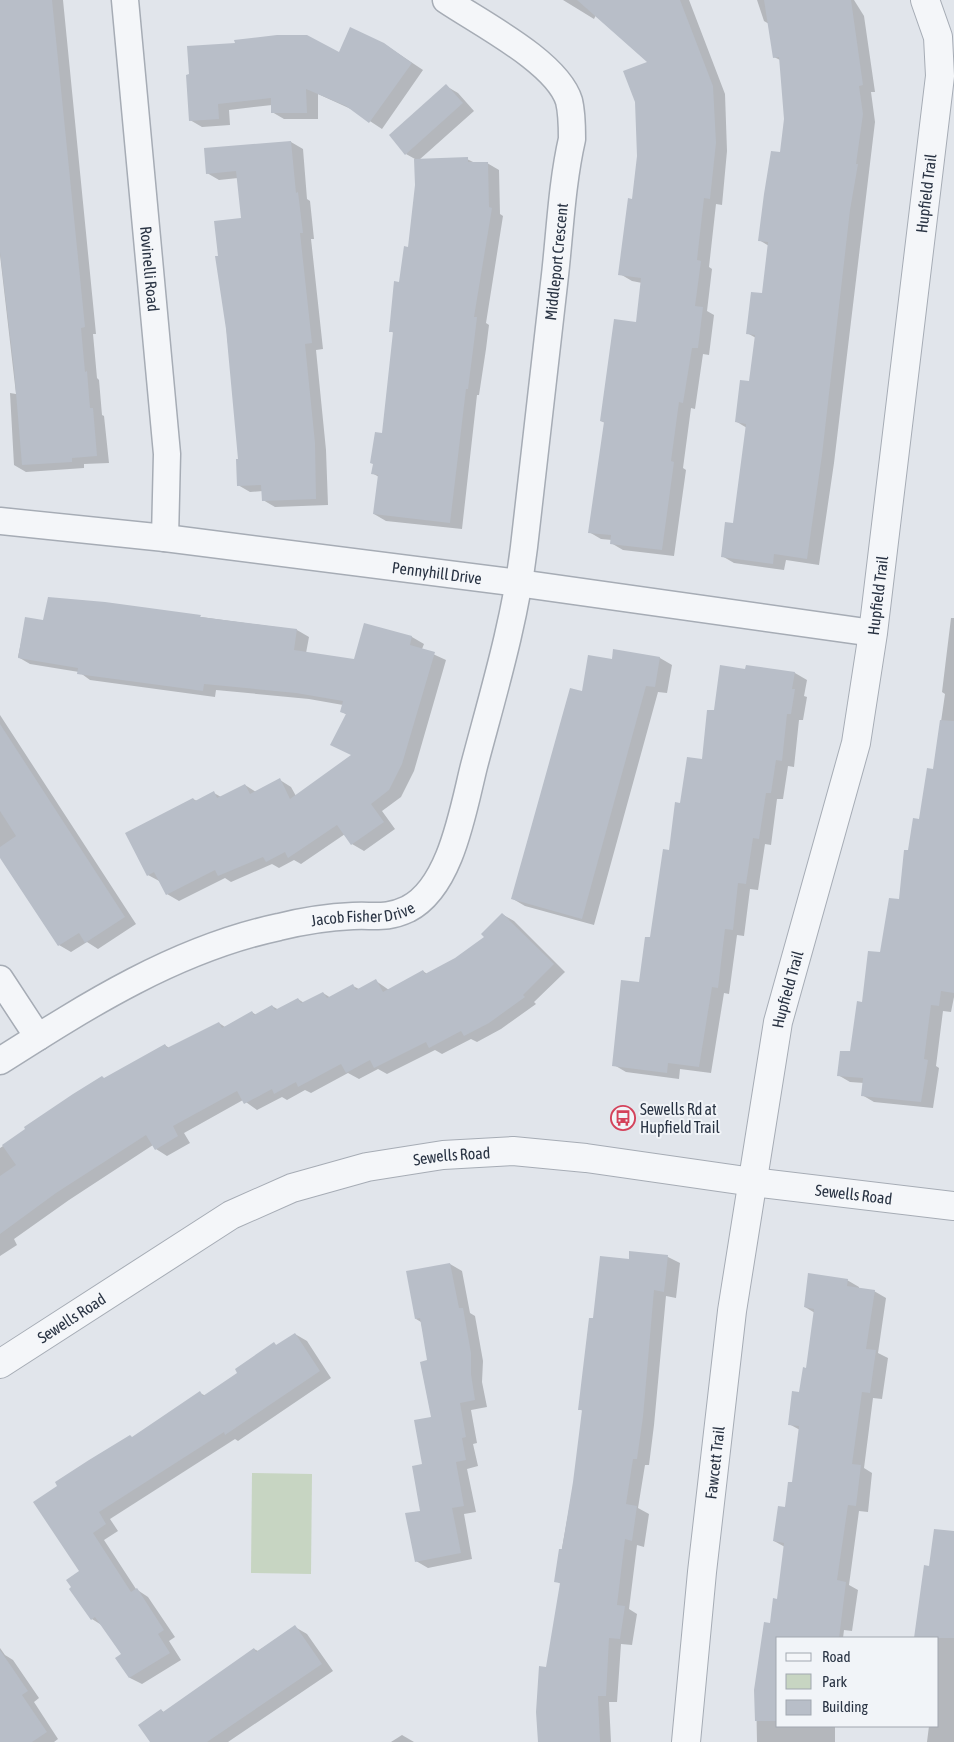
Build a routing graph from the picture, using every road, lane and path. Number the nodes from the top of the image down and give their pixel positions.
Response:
1 (125, 0) edge
2 (446, 0) edge
3 (925, 0) edge
4 (946, 38) edge
5 (0, 521) edge
6 (165, 538) junction
7 (518, 582) junction
8 (873, 633) junction
9 (0, 979) edge
10 (38, 1037) junction
11 (0, 1060) edge
12 (753, 1182) junction
13 (954, 1206) edge
14 (0, 1364) edge
15 (686, 1742) edge

1 - 6 street, Rovinelli Road
2 - 7 street, Middleport Crescent
3 - 4 street, Hupfield Trail
4 - 8 street, Hupfield Trail
5 - 6 street, Pennyhill Drive
6 - 7 street, Pennyhill Drive
7 - 8 street, Pennyhill Drive
7 - 10 street, Jacob Fisher Drive
8 - 12 street, Hupfield Trail
9 - 10 street
10 - 11 street, Jacob Fisher Drive
12 - 13 street, Sewells Road
12 - 14 street, Sewells Road
12 - 15 street, Fawcett Trail

